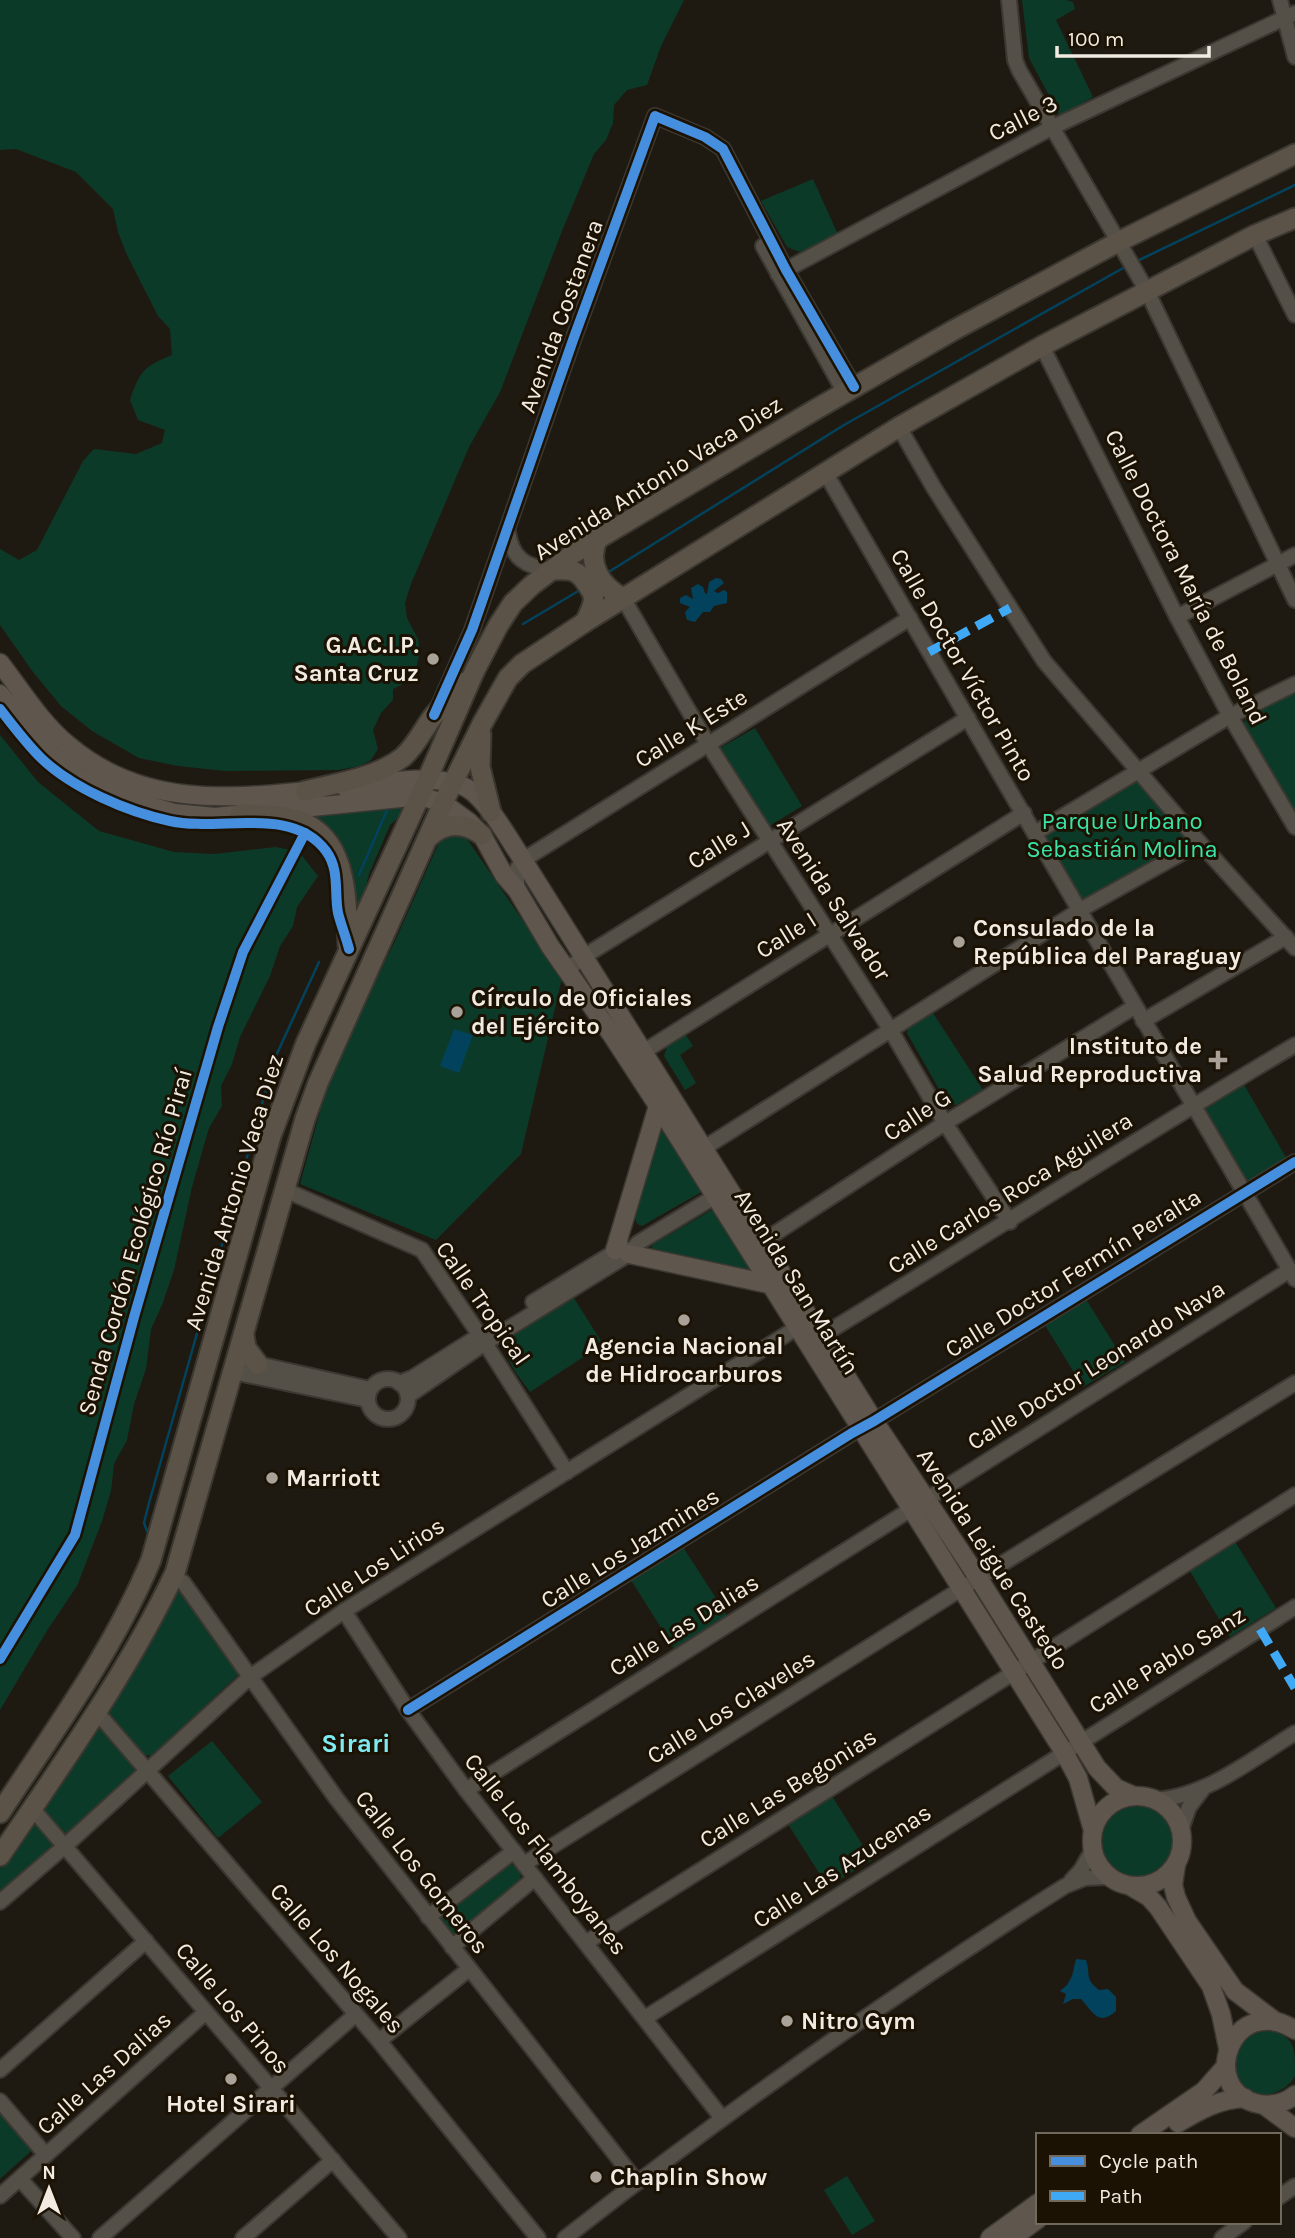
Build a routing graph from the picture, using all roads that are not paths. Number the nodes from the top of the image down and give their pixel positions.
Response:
1 (1009, 0) edge
2 (1280, 0) edge
3 (1290, 14) edge
4 (1295, 57) edge
5 (1052, 127) junction
6 (646, 146) junction
7 (1295, 154) edge
8 (1295, 218) edge
9 (1255, 235) junction
10 (1120, 246) junction
11 (782, 272) junction
12 (1143, 285) junction
13 (1295, 315) edge
14 (1042, 346) junction
15 (850, 390) junction
16 (899, 428) junction
17 (825, 472) junction
18 (507, 531) junction
19 (598, 538) junction
20 (1295, 555) edge
21 (1277, 563) junction
22 (552, 570) junction
23 (623, 598) junction
24 (1295, 600) edge
25 (1177, 617) junction
26 (909, 618) junction
27 (585, 622) junction
28 (472, 630) junction
29 (0, 663) edge
30 (469, 677) junction
31 (1295, 684) edge
32 (0, 694) edge
33 (434, 715) junction
34 (1230, 716) junction
35 (968, 718) junction
36 (482, 724) junction
37 (708, 744) junction
38 (1139, 770) junction
39 (455, 782) junction
40 (424, 788) junction
41 (305, 791) junction
42 (443, 803) junction
43 (491, 813) junction
44 (1024, 813) junction
45 (240, 814) junction
46 (1295, 827) edge
47 (1035, 833) junction
48 (482, 835) junction
49 (428, 838) junction
50 (770, 840) junction
51 (1200, 844) junction
52 (523, 860) junction
53 (517, 890) junction
54 (1080, 910) junction
55 (830, 934) junction
56 (1290, 942) edge
57 (349, 949) junction
58 (583, 957) junction
59 (567, 970) junction
60 (1134, 1007) junction
61 (1143, 1021) junction
62 (890, 1029) junction
63 (620, 1031) junction
64 (1295, 1045) edge
65 (643, 1052) junction
66 (658, 1106) junction
67 (1194, 1106) junction
68 (945, 1123) junction
69 (679, 1124) junction
70 (271, 1136) junction
71 (704, 1148) junction
72 (1295, 1162) edge
73 (285, 1190) junction
74 (1244, 1192) junction
75 (714, 1197) junction
76 (1010, 1222) junction
77 (762, 1242) junction
78 (627, 1249) junction
79 (1292, 1275) edge
80 (769, 1284) junction
81 (803, 1323) junction
82 (244, 1335) junction
83 (821, 1336) junction
84 (483, 1339) junction
85 (258, 1364) junction
86 (235, 1365) junction
87 (399, 1383) junction
88 (1295, 1383) edge
89 (369, 1395) junction
90 (408, 1396) junction
91 (867, 1425) junction
92 (566, 1472) junction
93 (1295, 1495) edge
94 (926, 1499) junction
95 (911, 1510) junction
96 (979, 1579) junction
97 (184, 1582) dead end
98 (961, 1589) junction
99 (1295, 1607) edge
100 (344, 1611) junction
101 (1031, 1662) junction
102 (1014, 1673) junction
103 (250, 1677) junction
104 (408, 1710) junction
105 (96, 1711) junction
106 (1295, 1733) edge
107 (1081, 1741) junction
108 (1064, 1752) junction
109 (148, 1771) junction
110 (1203, 1789) junction
111 (466, 1790) junction
112 (1135, 1796) junction
113 (1157, 1800) junction
114 (32, 1808) junction
115 (0, 1813) edge
116 (1092, 1827) junction
117 (1181, 1830) junction
118 (65, 1846) junction
119 (514, 1851) junction
120 (1092, 1851) junction
121 (0, 1856) edge
122 (524, 1864) junction
123 (1176, 1864) junction
124 (1107, 1877) junction
125 (535, 1878) junction
126 (1065, 1886) junction
127 (1132, 1887) junction
128 (0, 1902) edge
129 (428, 1917) junction
130 (146, 1941) junction
131 (587, 1942) junction
132 (452, 1947) junction
133 (469, 1969) junction
134 (206, 2012) junction
135 (355, 2015) junction
136 (645, 2018) junction
137 (1288, 2024) edge
138 (379, 2041) junction
139 (1227, 2057) junction
140 (0, 2070) edge
141 (271, 2087) junction
142 (1295, 2095) edge
143 (1245, 2098) junction
144 (0, 2101) edge
145 (1264, 2105) junction
146 (722, 2118) junction
147 (1295, 2128) edge
148 (1143, 2133) edge
149 (1164, 2133) edge
150 (46, 2155) junction
151 (333, 2160) junction
152 (20, 2179) junction
153 (637, 2182) junction
154 (0, 2196) edge
155 (1036, 2204) edge
156 (1036, 2220) edge
157 (1241, 2224) edge
158 (394, 2236) edge
159 (73, 2238) edge
160 (100, 2238) edge
161 (243, 2238) edge
162 (538, 2238) edge
163 (565, 2238) edge
164 (990, 2238) edge
165 (1012, 2238) edge
166 (1222, 2238) edge

1 - 5 street
2 - 3 street
3 - 4 street
3 - 5 street, Calle 3
5 - 10 street
5 - 11 street, Calle 3
6 - 11 street
6 - 11 street, Avenida Costanera
6 - 18 street, Avenida Costanera
7 - 10 highway, Avenida Antonio Vaca Diez
8 - 9 highway, Avenida Antonio Vaca Diez
9 - 12 highway, Avenida Antonio Vaca Diez
9 - 13 street
10 - 12 street
10 - 15 highway, Avenida Antonio Vaca Diez
11 - 15 street
12 - 14 highway, Avenida Antonio Vaca Diez
12 - 21 street
14 - 16 highway, Avenida Antonio Vaca Diez
14 - 25 street, Calle Doctora María de Boland
15 - 19 highway, Avenida Antonio Vaca Diez
16 - 17 highway, Avenida Antonio Vaca Diez
16 - 38 street
17 - 23 highway, Avenida Antonio Vaca Diez
17 - 26 street, Calle Doctor Víctor Pinto
18 - 22 street
18 - 28 street, Avenida Costanera
19 - 22 highway, Avenida Antonio Vaca Diez
19 - 23 highway
20 - 21 street
21 - 24 street
21 - 25 street
22 - 27 highway
22 - 30 highway, Avenida Antonio Vaca Diez
23 - 27 highway, Avenida Antonio Vaca Diez
23 - 37 street, Avenida Salvador
25 - 34 street, Calle Doctora María de Boland
26 - 35 street, Calle Doctor Víctor Pinto
26 - 37 street, Calle K Este
27 - 36 highway, Avenida Antonio Vaca Diez
28 - 30 street
28 - 33 street
29 - 41 main road
30 - 33 highway
30 - 40 highway, Avenida Antonio Vaca Diez
31 - 34 street
32 - 45 main road
33 - 41 highway
34 - 38 street
34 - 46 street, Calle Doctora María de Boland
35 - 44 street, Calle Doctor Víctor Pinto
35 - 50 street, Calle J
36 - 39 highway, Avenida Antonio Vaca Diez
36 - 43 highway
37 - 50 street, Avenida Salvador
37 - 52 street, Calle K Este
38 - 47 street
38 - 51 street
39 - 40 main road
39 - 42 highway, Avenida Antonio Vaca Diez
39 - 43 main road
40 - 41 main road
40 - 42 main road, Avenida San Martín
40 - 45 main road
40 - 57 highway, Avenida Antonio Vaca Diez
42 - 48 main road, Avenida San Martín
42 - 49 highway, Avenida Antonio Vaca Diez
43 - 52 main road
44 - 47 street, Calle Doctor Víctor Pinto
44 - 55 street, Calle I
45 - 57 highway
47 - 54 street, Calle Doctor Víctor Pinto
48 - 49 highway
48 - 53 main road, Avenida San Martín
49 - 73 highway, Avenida Antonio Vaca Diez
50 - 55 street, Avenida Salvador
50 - 58 street, Calle J
51 - 54 street
51 - 56 street
52 - 53 street
52 - 58 main road, Avenida San Martín
53 - 59 main road, Avenida San Martín
54 - 60 street, Calle Doctor Víctor Pinto
54 - 62 street
55 - 62 street, Avenida Salvador
55 - 65 street, Calle I
56 - 61 street
57 - 70 highway, Avenida Antonio Vaca Diez
58 - 59 street, Calle J
58 - 63 main road, Avenida San Martín
59 - 63 main road, Avenida San Martín
60 - 61 street, Calle Doctor Víctor Pinto
60 - 68 street, Calle G
61 - 67 street, Calle Doctor Víctor Pinto
62 - 68 street, Avenida Salvador
62 - 71 street
63 - 65 main road, Avenida San Martín
63 - 66 main road, Avenida San Martín
64 - 67 street, Calle Carlos Roca Aguilera
65 - 69 main road, Avenida San Martín
66 - 69 main road, Avenida San Martín
66 - 78 main road
67 - 74 street, Calle Doctor Víctor Pinto
67 - 76 street, Calle Carlos Roca Aguilera
68 - 76 street, Avenida Salvador
68 - 77 street, Calle G
69 - 71 main road, Avenida San Martín
69 - 75 main road, Avenida San Martín
70 - 73 highway
70 - 115 highway, Avenida Antonio Vaca Diez
71 - 77 main road, Avenida San Martín
72 - 74 street, Calle Doctor Fermín Peralta
73 - 82 highway, Avenida Antonio Vaca Diez
73 - 84 street, Calle Tropical
74 - 79 street, Calle Doctor Víctor Pinto
74 - 91 street, Calle Doctor Fermín Peralta
75 - 78 street
75 - 80 main road, Avenida San Martín
76 - 83 street, Calle Carlos Roca Aguilera
77 - 81 main road, Avenida San Martín
78 - 80 main road
78 - 84 street
79 - 94 street, Calle Doctor Leonardo Nava
80 - 81 main road, Avenida San Martín
81 - 83 main road, Avenida San Martín
81 - 91 main road, Avenida San Martín
81 - 92 street, Calle Los Lirios
82 - 85 highway
82 - 86 highway, Avenida Antonio Vaca Diez
83 - 91 main road, Avenida Leigue Castedo
84 - 87 street
84 - 90 street
84 - 92 street, Calle Tropical
85 - 86 street
85 - 89 street
86 - 89 street
86 - 105 highway, Avenida Antonio Vaca Diez
87 - 89 street
87 - 90 street
88 - 96 street, Calle Los Claveles
89 - 90 street
91 - 94 main road, Avenida Leigue Castedo
91 - 95 main road, Avenida San Martín
91 - 104 street, Calle Los Jazmines
92 - 100 street, Calle Los Lirios
93 - 101 street, Calle Las Begonias
94 - 95 street, Calle Las Dalias
94 - 96 main road, Avenida Leigue Castedo
95 - 98 main road, Avenida San Martín
95 - 111 street, Calle Las Dalias
96 - 98 street, Calle Los Claveles
96 - 101 main road, Avenida Leigue Castedo
97 - 103 street, Calle Los Gomeros
98 - 102 main road, Avenida San Martín
98 - 122 street, Calle Los Claveles
99 - 107 street, Calle Pablo Sanz
100 - 103 street, Calle Los Lirios
100 - 104 street, Calle Los Flamboyanes
101 - 102 street, Calle Las Begonias
101 - 107 main road, Avenida Leigue Castedo
102 - 108 main road, Avenida San Martín
102 - 131 street, Calle Las Begonias
103 - 109 street, Calle Los Lirios
103 - 129 street, Calle Los Gomeros
104 - 111 street, Calle Los Flamboyanes
105 - 109 street, Calle Los Nogales
105 - 114 highway, Avenida Antonio Vaca Diez
106 - 110 street
107 - 108 street, Calle Pablo Sanz
107 - 112 main road, Avenida Leigue Castedo
108 - 116 main road, Avenida San Martín
108 - 136 street, Calle Las Azucenas
109 - 118 street, Calle Los Lirios
109 - 135 street, Calle Los Nogales
110 - 113 street
110 - 117 street
111 - 119 street, Calle Los Flamboyanes
112 - 113 main road
112 - 116 main road
113 - 117 main road
114 - 118 street, Calle Los Pinos
114 - 121 highway, Avenida Antonio Vaca Diez
116 - 120 main road
117 - 123 main road
118 - 128 street, Calle Los Lirios
118 - 130 street, Calle Los Pinos
119 - 122 street, Calle Los Flamboyanes
119 - 129 street
120 - 124 main road
120 - 126 street
122 - 125 street, Calle Los Flamboyanes
123 - 127 main road
123 - 137 main road
124 - 126 street
124 - 127 main road
125 - 131 street, Calle Los Flamboyanes
125 - 132 street
126 - 146 street
127 - 139 main road
129 - 132 street, Calle Los Gomeros
130 - 134 street, Calle Los Pinos
130 - 140 street
131 - 136 street, Calle Los Flamboyanes
132 - 133 street, Calle Los Gomeros
133 - 138 street
133 - 153 street, Calle Los Gomeros
134 - 141 street, Calle Los Pinos
134 - 150 street, Calle Las Dalias
135 - 138 street, Calle Los Nogales
135 - 141 street
136 - 146 street, Calle Los Flamboyanes
137 - 139 main road
138 - 162 street, Calle Los Nogales
139 - 143 main road
139 - 148 main road
141 - 151 street, Calle Los Pinos
141 - 160 street
142 - 145 main road
143 - 145 main road
143 - 149 main road
144 - 150 street
145 - 147 main road
146 - 153 street
150 - 152 street, Calle Las Dalias
151 - 158 street, Calle Los Pinos
151 - 161 street
152 - 154 street, Calle Las Dalias
152 - 159 street
153 - 163 street
155 - 164 main road
156 - 165 main road
157 - 166 street

